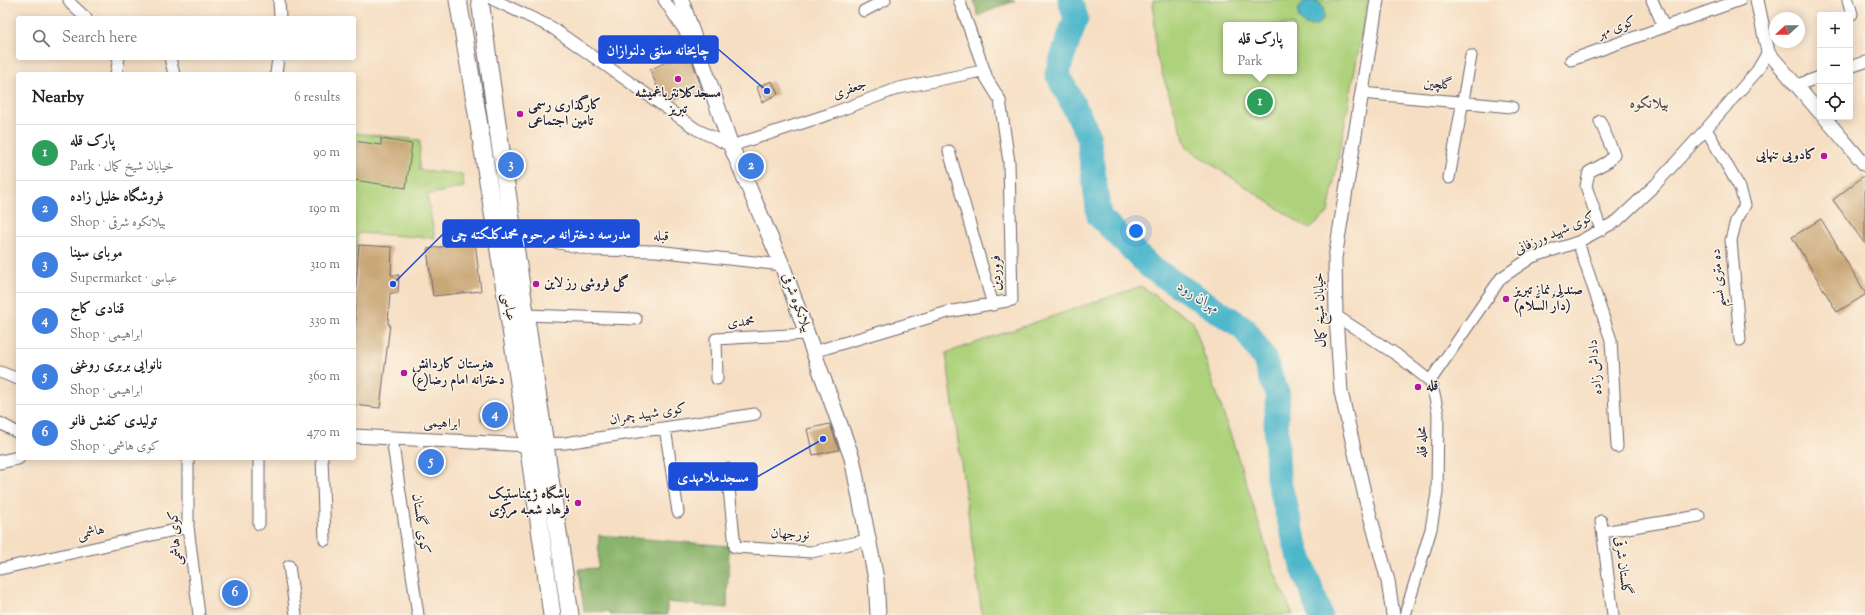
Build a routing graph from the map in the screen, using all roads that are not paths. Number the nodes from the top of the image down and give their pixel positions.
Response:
1 (69, 0) edge
2 (279, 0) edge
3 (458, 0) edge
4 (480, 0) edge
5 (494, 0) edge
6 (664, 0) edge
7 (681, 0) edge
8 (886, 0) edge
9 (959, 0) edge
10 (1377, 0) edge
11 (1652, 0) edge
12 (1740, 0) edge
13 (1757, 0) edge
14 (1848, 0) edge
15 (864, 11) dead end
16 (1851, 12) edge
17 (84, 16) edge
18 (280, 16) edge
19 (1664, 27) junction
20 (697, 49) junction
21 (1768, 52) junction
22 (1471, 56) dead end
23 (119, 60) edge
24 (170, 60) edge
25 (278, 60) edge
26 (1571, 60) dead end
27 (1865, 62) edge
28 (1853, 66) edge
29 (116, 72) edge
30 (174, 72) edge
31 (276, 72) edge
32 (984, 73) junction
33 (1817, 78) edge
34 (1797, 85) junction
35 (1362, 93) junction
36 (1463, 103) junction
37 (1512, 107) dead end
38 (1817, 109) edge
39 (1827, 120) edge
40 (1600, 121) dead end
41 (1706, 129) junction
42 (731, 146) junction
43 (949, 151) dead end
44 (1865, 165) edge
45 (1449, 178) dead end
46 (1601, 230) junction
47 (496, 232) junction
48 (514, 234) junction
49 (1578, 242) junction
50 (782, 265) junction
51 (994, 305) junction
52 (526, 315) junction
53 (1336, 316) junction
54 (636, 319) dead end
55 (807, 334) junction
56 (1740, 340) dead end
57 (813, 352) junction
58 (0, 372) edge
59 (16, 378) edge
60 (717, 379) dead end
61 (1430, 381) junction
62 (755, 414) dead end
63 (0, 422) edge
64 (665, 428) junction
65 (16, 431) edge
66 (356, 436) edge
67 (392, 438) junction
68 (546, 444) junction
69 (529, 445) junction
70 (1617, 447) dead end
71 (16, 458) edge
72 (188, 460) edge
73 (259, 460) edge
74 (322, 460) edge
75 (0, 462) edge
76 (727, 469) dead end
77 (678, 512) dead end
78 (1699, 516) dead end
79 (1601, 520) dead end
80 (259, 524) dead end
81 (188, 528) junction
82 (1603, 532) junction
83 (325, 540) dead end
84 (868, 540) junction
85 (289, 566) dead end
86 (0, 569) edge
87 (199, 615) edge
88 (296, 615) edge
89 (418, 615) edge
90 (552, 615) edge
91 (570, 615) edge
92 (878, 615) edge
93 (1394, 615) edge
94 (1405, 615) edge
95 (1614, 615) edge

1 - 17 street
2 - 18 street
3 - 47 main road, عباسى
4 - 48 main road, عباسى
5 - 42 street
6 - 20 street
7 - 20 main road, بیلانکوه شرقی
8 - 15 street
9 - 32 street
10 - 35 street, خیابان شیخ کمال
11 - 19 street
12 - 19 street, کوی مهر
13 - 21 street
14 - 16 street
19 - 26 street, کوی مهر
20 - 42 main road, بیلانکوه شرقی
21 - 34 street
21 - 41 street, کوی شهید ورزفانی
22 - 36 street
23 - 29 street
24 - 30 street
25 - 31 street
27 - 28 street
32 - 42 street, جعفری
32 - 51 street, فروردین
33 - 34 street
34 - 38 street
35 - 36 street, گلچین
35 - 53 street, خیابان شیخ کمال
36 - 37 street, گلچین
36 - 45 street
39 - 44 street
40 - 46 street
41 - 46 street, کوی شهید ورزفانی
41 - 56 street, ده متری نسیم
42 - 50 main road, بیلانکوه شرقی
43 - 51 street
46 - 49 street, کوی شهید ورزفانی
47 - 48 main road
47 - 69 main road, عباسى
48 - 50 street, قبله
48 - 52 main road, عباسى
49 - 61 street, کوی شهید ورزفانی
49 - 70 street, داداش زاده
50 - 55 main road, بیلانکوه شرقی
51 - 57 street, فروردین
52 - 54 street
52 - 68 main road, عباسى
53 - 61 street
53 - 93 street, خیابان شیخ کمال
55 - 57 main road, بیلانکوه شرقی
55 - 60 street, محمدی
57 - 84 main road, بیلانکوه شرقی
58 - 59 street
61 - 94 street, محله قله
62 - 64 street, کوی شهید چمران
63 - 65 street
64 - 68 street, کوی شهید چمران
64 - 77 street
66 - 67 street, ابراهیمی
67 - 69 street, ابراهیمی
67 - 89 street, کوی گلستان
68 - 69 street, کوی شهید چمران
68 - 91 main road, عباسى
69 - 90 main road, عباسى
71 - 75 street
72 - 81 street, کوی هاشمی
73 - 80 street
74 - 83 street
76 - 84 street, نورجهان
78 - 82 street
79 - 82 street, گلستان شرقی
81 - 86 street, هاشمی
81 - 87 street, کوی هاشمی
82 - 95 street, گلستان شرقی
84 - 92 main road, بیلانکوه شرقی
85 - 88 street

